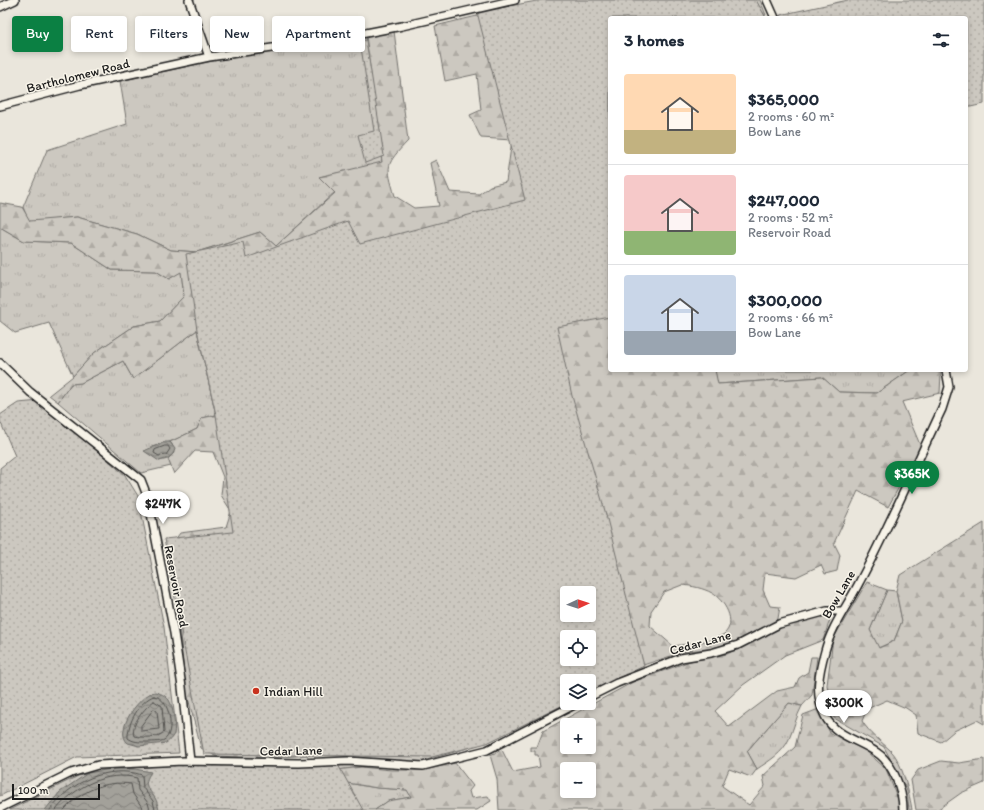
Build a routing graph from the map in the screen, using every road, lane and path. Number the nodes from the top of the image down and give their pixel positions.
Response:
1 (15, 0) edge
2 (189, 0) edge
3 (515, 0) edge
4 (767, 0) edge
5 (0, 7) edge
6 (774, 16) edge
7 (209, 57) junction
8 (0, 106) edge
9 (0, 363) edge
10 (946, 372) edge
11 (842, 611) junction
12 (596, 694) edge
13 (564, 710) edge
14 (190, 761) junction
15 (0, 808) edge
16 (903, 810) edge

1 - 5 street
2 - 7 street
3 - 7 street, Bartholomew Road
4 - 6 street
7 - 8 street, Bartholomew Road
9 - 14 street, Reservoir Road
10 - 11 street, Bow Lane
11 - 12 street, Cedar Lane
11 - 16 street, Bow Lane
13 - 14 street, Cedar Lane
14 - 15 street, Cedar Lane

